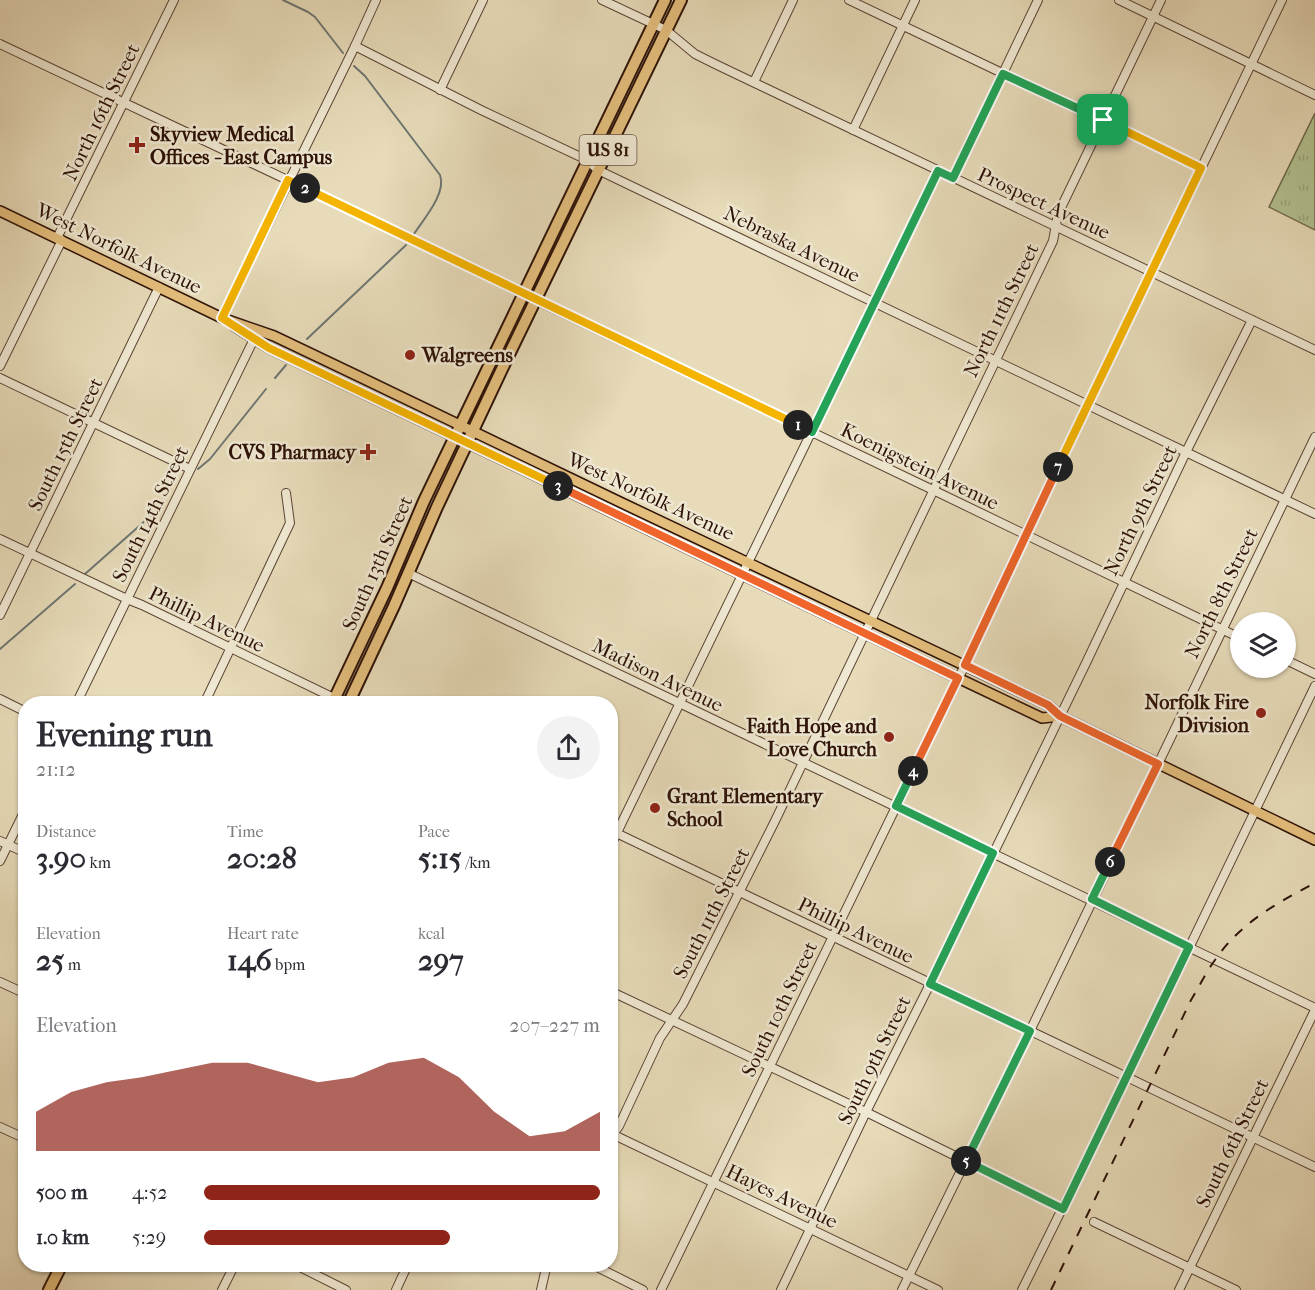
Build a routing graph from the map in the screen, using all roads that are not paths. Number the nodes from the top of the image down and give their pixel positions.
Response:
1 (174, 0) edge
2 (376, 0) edge
3 (483, 0) edge
4 (602, 0) edge
5 (665, 0) edge
6 (681, 0) edge
7 (793, 0) edge
8 (849, 0) edge
9 (915, 0) edge
10 (1038, 0) edge
11 (1119, 0) edge
12 (1161, 0) edge
13 (1282, 0) edge
14 (1153, 16) junction
15 (653, 24) junction
16 (903, 25) junction
17 (666, 30) junction
18 (0, 44) edge
19 (355, 46) junction
20 (1251, 64) junction
21 (1003, 74) junction
22 (753, 82) junction
23 (440, 90) junction
24 (1315, 94) edge
25 (123, 102) junction
26 (1103, 120) junction
27 (853, 130) junction
28 (587, 160) junction
29 (1201, 168) junction
30 (598, 170) junction
31 (938, 171) junction
32 (953, 178) junction
33 (288, 180) junction
34 (0, 211) edge
35 (1056, 227) junction
36 (59, 239) junction
37 (1151, 272) junction
38 (159, 287) junction
39 (523, 294) junction
40 (535, 300) junction
41 (874, 302) junction
42 (222, 318) junction
43 (1252, 320) junction
44 (254, 339) junction
45 (1315, 350) edge
46 (995, 360) junction
47 (0, 366) edge
48 (0, 378) edge
49 (1089, 405) junction
50 (93, 423) junction
51 (461, 425) junction
52 (473, 431) junction
53 (812, 432) junction
54 (455, 436) junction
55 (1315, 437) edge
56 (468, 442) junction
57 (1186, 452) junction
58 (190, 469) junction
59 (933, 490) junction
60 (286, 493) dead end
61 (1285, 499) junction
62 (1315, 514) edge
63 (1025, 535) junction
64 (0, 539) edge
65 (30, 554) junction
66 (748, 562) junction
67 (408, 573) junction
68 (742, 574) junction
69 (1124, 582) junction
70 (127, 599) junction
71 (0, 615) edge
72 (871, 621) junction
73 (1222, 629) junction
74 (866, 633) junction
75 (1230, 633) edge
76 (231, 648) junction
77 (965, 665) junction
78 (1296, 665) edge
79 (1315, 674) edge
80 (958, 678) junction
81 (1315, 686) edge
82 (80, 696) edge
83 (208, 696) edge
84 (323, 696) edge
85 (335, 696) edge
86 (352, 696) edge
87 (0, 699) edge
88 (680, 704) junction
89 (18, 708) edge
90 (1060, 716) junction
91 (803, 763) junction
92 (1158, 764) junction
93 (896, 806) junction
94 (1255, 811) junction
95 (18, 821) edge
96 (618, 823) edge
97 (618, 833) edge
98 (1315, 840) edge
99 (4, 843) edge
100 (18, 849) edge
101 (993, 853) junction
102 (0, 861) edge
103 (739, 892) junction
104 (1092, 899) junction
105 (833, 936) junction
106 (1189, 947) junction
107 (0, 982) edge
108 (930, 984) junction
109 (18, 990) edge
110 (618, 995) edge
111 (1315, 1009) edge
112 (673, 1020) junction
113 (1030, 1031) junction
114 (769, 1066) junction
115 (1127, 1077) junction
116 (866, 1112) junction
117 (618, 1126) edge
118 (0, 1127) edge
119 (18, 1135) edge
120 (1253, 1137) junction
121 (618, 1138) edge
122 (966, 1162) junction
123 (1315, 1167) edge
124 (713, 1181) junction
125 (1063, 1209) junction
126 (1094, 1222) dead end
127 (811, 1229) junction
128 (1190, 1268) junction
129 (58, 1272) edge
130 (231, 1272) edge
131 (310, 1272) edge
132 (404, 1272) edge
133 (545, 1272) edge
134 (607, 1272) edge
135 (909, 1275) junction
136 (49, 1290) edge
137 (222, 1290) edge
138 (346, 1290) edge
139 (396, 1290) edge
140 (541, 1290) edge
141 (643, 1290) edge
142 (661, 1290) edge
143 (781, 1290) edge
144 (902, 1290) edge
145 (938, 1290) edge
146 (1022, 1290) edge
147 (1179, 1290) edge
148 (1236, 1290) edge

1 - 25 street, North 16th Street
2 - 19 street
3 - 23 street
4 - 15 street, Prospect Avenue
5 - 15 highway, US 81
6 - 17 highway, US 81
7 - 22 street
8 - 16 street
9 - 16 street
10 - 21 street
11 - 14 street
12 - 14 street, North 11th Street
13 - 20 street, South 10th Street
14 - 20 street
14 - 26 street, North 11th Street
15 - 17 street, Prospect Avenue
15 - 28 highway, US 81
16 - 21 street
16 - 27 street
17 - 22 street, Prospect Avenue
17 - 30 highway, US 81
18 - 25 street, Koenigstein Avenue
19 - 23 street, Nebraska Avenue
19 - 33 street
20 - 24 street
20 - 29 street, South 10th Street
21 - 26 street
21 - 32 street
22 - 27 street, Prospect Avenue
23 - 28 street, Nebraska Avenue
25 - 33 street, Koenigstein Avenue
25 - 36 street, North 16th Street
26 - 29 street
26 - 35 street, North 11th Street
27 - 31 street, Prospect Avenue
28 - 30 street, Nebraska Avenue
28 - 39 highway, US 81
29 - 37 street, South 10th Street
30 - 40 highway, US 81
30 - 41 street, Nebraska Avenue
31 - 32 street, Prospect Avenue
31 - 41 street
32 - 35 street, Prospect Avenue
33 - 39 street, Koenigstein Avenue
33 - 42 street
34 - 36 main road, West Norfolk Avenue
35 - 37 street, Prospect Avenue
35 - 46 street, North 11th Street
36 - 38 main road, West Norfolk Avenue
36 - 47 street, North 16th Street
37 - 43 street, Prospect Avenue
37 - 49 street, South 10th Street
38 - 42 main road, West Norfolk Avenue
38 - 50 street, South 15th Street
39 - 40 street, Koenigstein Avenue
39 - 51 highway, US 81
40 - 52 highway, US 81
40 - 53 street, Koenigstein Avenue
41 - 46 street, Nebraska Avenue
41 - 53 street
42 - 44 main road, West Norfolk Avenue
42 - 51 main road, West Norfolk Avenue
43 - 45 street, Prospect Avenue
43 - 57 street, North 9th Street
44 - 54 main road, West Norfolk Avenue
44 - 58 street, South 14th Street
46 - 49 street, Nebraska Avenue
46 - 59 street, North 11th Street
48 - 50 street
49 - 57 street, Nebraska Avenue
49 - 63 street, South 10th Street
50 - 58 street
50 - 65 street, South 15th Street
51 - 52 main road, West Norfolk Avenue
51 - 54 highway, US 81
52 - 56 highway, US 81
52 - 66 main road, West Norfolk Avenue
53 - 59 street, Koenigstein Avenue
53 - 66 street
54 - 56 main road, West Norfolk Avenue
54 - 85 highway, South 13th Street / US 81
55 - 61 street, North 8th Street
56 - 67 highway, South 13th Street / US 81
56 - 68 main road, West Norfolk Avenue
57 - 61 street, Nebraska Avenue
57 - 69 street, North 9th Street
58 - 70 street, South 14th Street
59 - 63 street, Koenigstein Avenue
59 - 72 street, North 11th Street
60 - 76 street
61 - 62 street, Nebraska Avenue
61 - 73 street, North 8th Street
63 - 69 street, Koenigstein Avenue
63 - 77 street, South 10th Street
64 - 65 street, Phillip Avenue
65 - 70 street, Phillip Avenue
65 - 71 street, South 15th Street
66 - 68 street
66 - 72 main road, West Norfolk Avenue
67 - 86 highway, South 13th Street / US 81
67 - 88 street, Madison Avenue
68 - 74 main road, West Norfolk Avenue
68 - 88 street
69 - 73 street, Koenigstein Avenue
69 - 90 street, North 9th Street
70 - 76 street, Phillip Avenue
70 - 82 street, South 14th Street
72 - 74 street, North 11th Street
72 - 77 main road, West Norfolk Avenue
73 - 75 street, Koenigstein Avenue
73 - 92 street, North 8th Street
74 - 80 main road, West Norfolk Avenue
74 - 91 street, South 11th Street
76 - 83 street
76 - 84 street, Phillip Avenue
77 - 80 street, South 10th Street
77 - 90 main road, West Norfolk Avenue
78 - 79 street
80 - 90 main road, West Norfolk Avenue
80 - 93 street, South 10th Street
81 - 94 street
87 - 89 street
88 - 91 street, Madison Avenue
88 - 96 street
90 - 92 main road, West Norfolk Avenue
90 - 101 street, South 9th Street
91 - 93 street, Madison Avenue
91 - 103 street, South 11th Street
92 - 94 main road, West Norfolk Avenue
92 - 104 street, North 8th Street
93 - 101 street, Madison Avenue
93 - 105 street, South 10th Street
94 - 98 main road, West Norfolk Avenue
94 - 106 street
95 - 99 street
97 - 103 street, Phillip Avenue
99 - 100 street
99 - 102 street
101 - 104 street, Madison Avenue
101 - 108 street, South 9th Street
103 - 105 street, Phillip Avenue
103 - 112 street, South 11th Street
104 - 106 street, Madison Avenue
104 - 113 street, North 8th Street
105 - 108 street, Phillip Avenue
105 - 114 street, South 10th Street
106 - 111 street, Madison Avenue
106 - 115 street
107 - 109 street
108 - 113 street, Phillip Avenue
108 - 116 street, South 9th Street
110 - 112 street
111 - 120 street, South 6th Street
112 - 114 street
112 - 117 street, South 11th Street
113 - 115 street, Phillip Avenue
113 - 122 street, North 8th Street
114 - 116 street
114 - 124 street, South 10th Street
115 - 120 street, Phillip Avenue
115 - 125 street
116 - 122 street
116 - 127 street, South 9th Street
118 - 119 street
120 - 123 street, Phillip Avenue
120 - 128 street, South 6th Street
121 - 124 street, Hayes Avenue
122 - 125 street
122 - 135 street, North 8th Street
124 - 127 street, Hayes Avenue
124 - 142 street, South 10th Street
125 - 146 street
126 - 128 street
127 - 135 street, Hayes Avenue
127 - 143 street, South 9th Street
128 - 147 street, South 6th Street
128 - 148 street
129 - 136 highway
130 - 137 street
131 - 138 street
132 - 139 street
133 - 140 street
134 - 141 street
135 - 144 street, North 8th Street
135 - 145 street, Hayes Avenue

